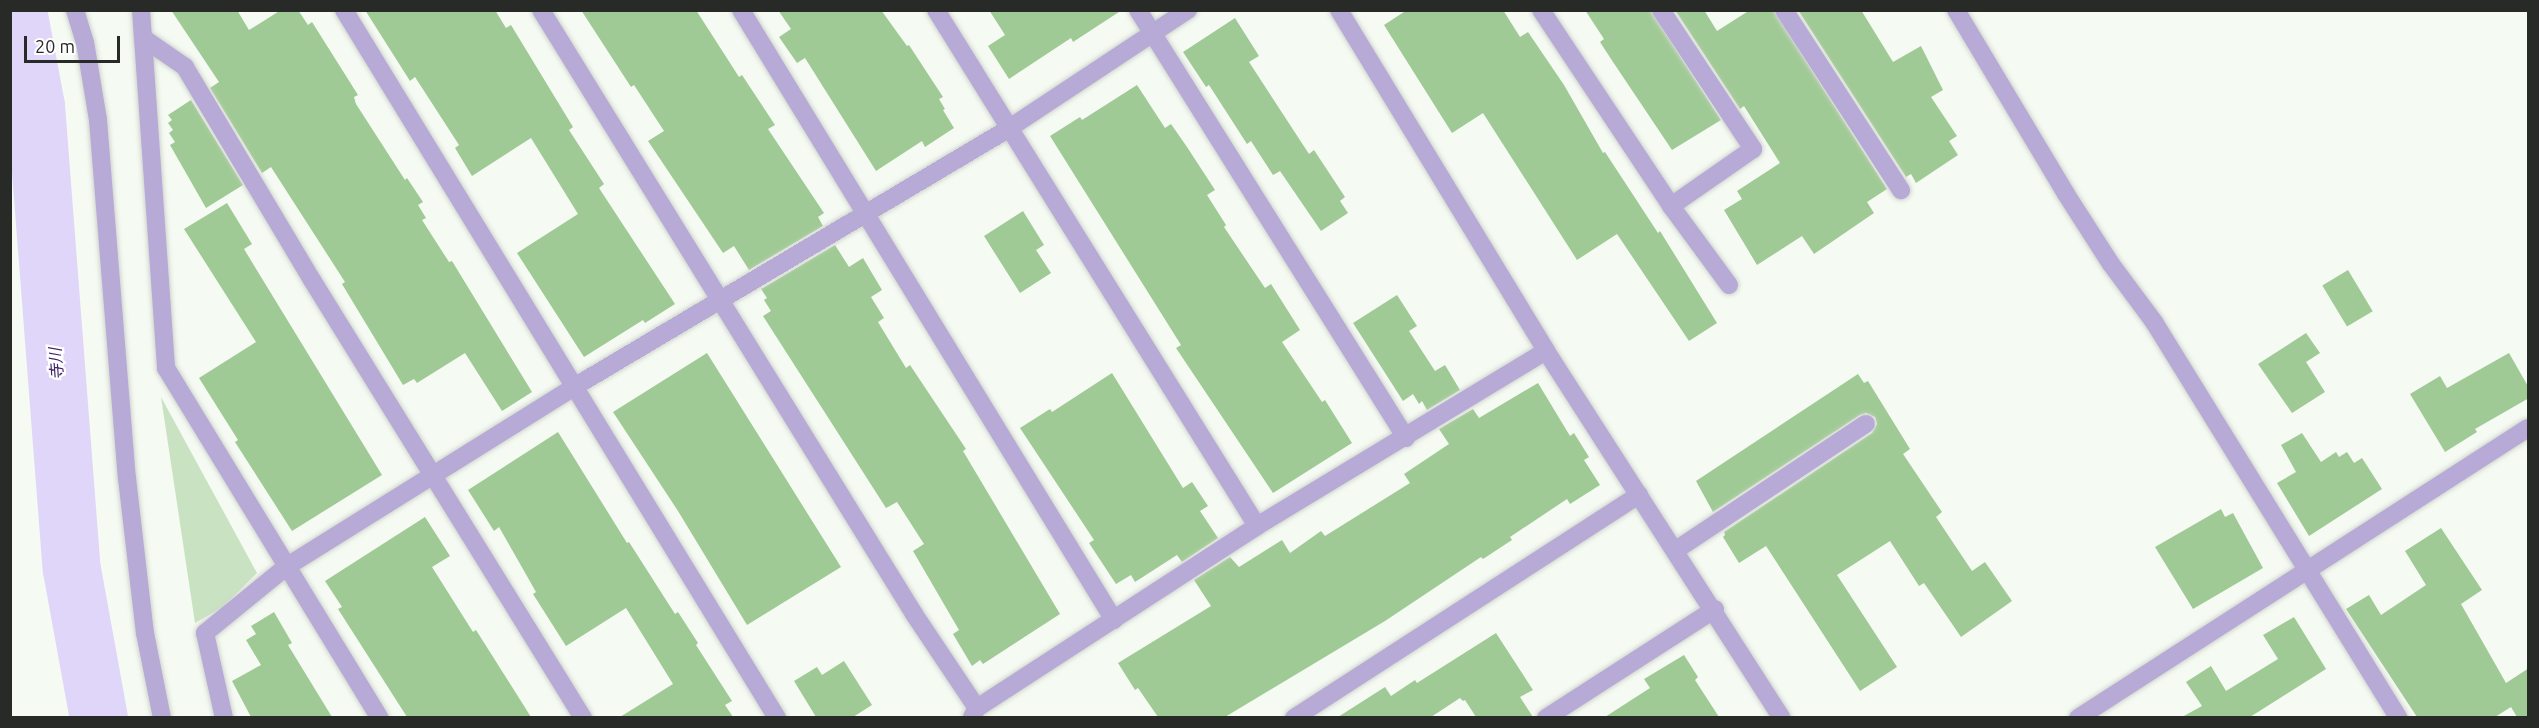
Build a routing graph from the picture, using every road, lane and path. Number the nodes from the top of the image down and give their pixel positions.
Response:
1 (75, 10) edge
2 (141, 10) edge
3 (344, 10) edge
4 (542, 10) edge
5 (741, 10) edge
6 (936, 10) edge
7 (1138, 10) edge
8 (1188, 10) edge
9 (1339, 10) edge
10 (1541, 10) edge
11 (1661, 10) edge
12 (1784, 10) edge
13 (1956, 10) edge
14 (1152, 34) junction
15 (143, 38) junction
16 (1008, 129) junction
17 (1901, 190) dead end
18 (1671, 206) junction
19 (865, 212) junction
20 (1729, 285) dead end
21 (719, 300) junction
22 (1546, 351) junction
23 (574, 387) junction
24 (1866, 424) dead end
25 (2529, 428) edge
26 (1406, 438) junction
27 (432, 475) junction
28 (1639, 495) junction
29 (1257, 526) junction
30 (1676, 549) junction
31 (286, 567) junction
32 (2307, 571) junction
33 (1715, 609) junction
34 (1114, 620) junction
35 (974, 712) edge
36 (162, 717) edge
37 (224, 717) edge
38 (380, 717) edge
39 (583, 717) edge
40 (777, 717) edge
41 (1294, 717) edge
42 (1546, 717) edge
43 (1782, 717) edge
44 (2078, 717) edge
45 (2399, 717) edge

1 - 36 street
2 - 15 street
3 - 23 street
4 - 21 street
5 - 19 street
6 - 16 street
7 - 14 street
8 - 14 street
9 - 22 street
10 - 18 street
11 - 18 street
12 - 17 street
13 - 32 street
14 - 16 street
14 - 26 street
15 - 27 street
15 - 31 street
16 - 19 street
16 - 29 street
18 - 20 street
19 - 21 street
19 - 34 street
21 - 23 street
21 - 35 street
22 - 26 street
22 - 28 street
23 - 27 street
23 - 40 street
24 - 30 street
25 - 32 street
26 - 29 street
27 - 31 street
27 - 39 street
28 - 30 street
28 - 41 street
29 - 34 street
30 - 33 street
31 - 37 street
31 - 38 street
32 - 44 street
32 - 45 street
33 - 42 street
33 - 43 street
34 - 35 street

